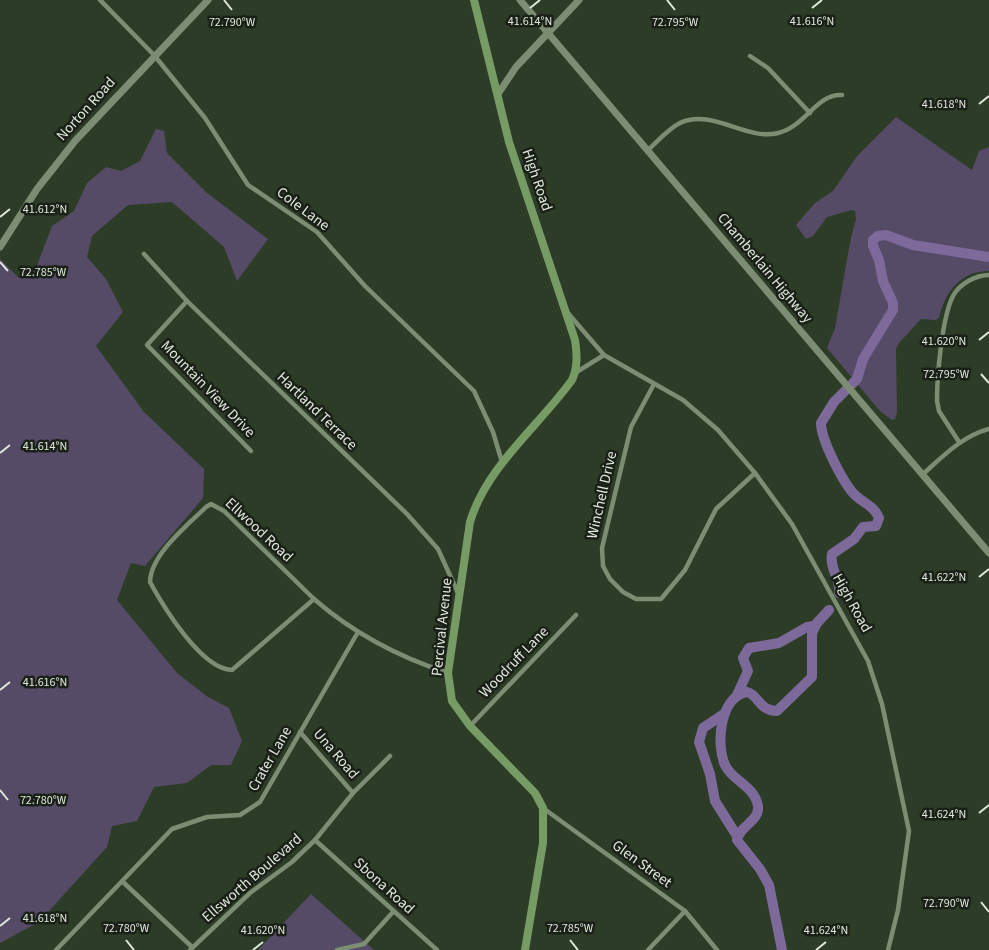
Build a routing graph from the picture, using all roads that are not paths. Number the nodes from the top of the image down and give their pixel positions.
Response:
1 (100, 0) edge
2 (208, 0) edge
3 (474, 0) edge
4 (520, 0) edge
5 (579, 0) edge
6 (548, 34) junction
7 (154, 55) junction
8 (750, 56) dead end
9 (498, 94) junction
10 (842, 95) dead end
11 (810, 113) junction
12 (648, 150) junction
13 (0, 248) edge
14 (144, 254) dead end
15 (989, 275) edge
16 (187, 302) junction
17 (565, 309) junction
18 (604, 356) junction
19 (575, 374) junction
20 (654, 384) junction
21 (989, 429) edge
22 (959, 442) junction
23 (251, 451) dead end
24 (503, 464) junction
25 (755, 473) junction
26 (922, 474) junction
27 (989, 553) edge
28 (458, 594) junction
29 (314, 599) junction
30 (576, 616) dead end
31 (358, 632) junction
32 (448, 673) junction
33 (470, 726) junction
34 (300, 732) junction
35 (390, 756) dead end
36 (353, 793) junction
37 (543, 808) junction
38 (315, 840) junction
39 (123, 882) junction
40 (685, 911) junction
41 (393, 912) junction
42 (191, 949) edge
43 (56, 950) edge
44 (336, 950) edge
45 (437, 950) edge
46 (525, 950) edge
47 (648, 950) edge
48 (717, 950) edge
49 (888, 950) edge

1 - 7 street, Cole Lane
2 - 7 main road, Norton Road
3 - 9 main road, High Road
4 - 6 main road, Chamberlain Highway
5 - 6 main road
6 - 9 main road
6 - 12 main road, Chamberlain Highway
7 - 13 main road, Norton Road
7 - 24 street, Cole Lane
8 - 11 street
9 - 17 main road, High Road
10 - 11 street
11 - 12 street
12 - 26 main road, Chamberlain Highway
14 - 16 street, Hartland Terrace
15 - 22 street
16 - 23 street, Mountain View Drive
16 - 28 street, Hartland Terrace
17 - 18 street, High Road
17 - 19 main road
18 - 19 street
18 - 20 street, High Road
19 - 24 main road, Percival Avenue
20 - 25 street, High Road
20 - 25 street, Winchell Drive
21 - 22 street
22 - 26 street
24 - 28 main road, Percival Avenue
25 - 49 street, High Road
26 - 27 main road, Chamberlain Highway
28 - 32 main road, Percival Avenue
29 - 29 street, Ellwood Road
29 - 31 street, Ellwood Road
30 - 33 street, Woodruff Lane
31 - 32 street, Ellwood Road
31 - 34 street, Crater Lane
32 - 33 main road, Percival Avenue
33 - 37 main road, Percival Avenue
34 - 36 street, Una Road
34 - 39 street, Crater Lane
35 - 36 street, Ellsworth Boulevard
36 - 38 street, Ellsworth Boulevard
37 - 40 street, Glen Street
37 - 46 main road
38 - 41 street, Sbona Road
38 - 42 street, Ellsworth Boulevard
39 - 42 street
39 - 43 street, Crater Lane
40 - 47 street
40 - 48 street, Glen Street
41 - 44 street
41 - 45 street, Sbona Road

